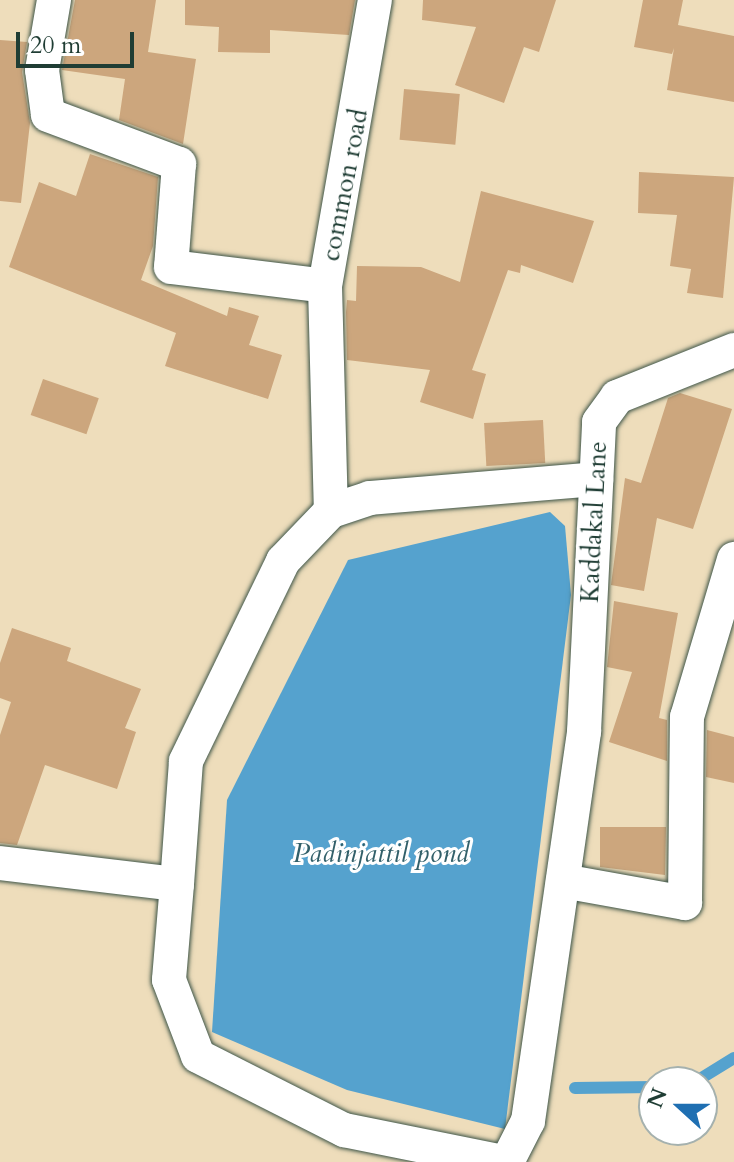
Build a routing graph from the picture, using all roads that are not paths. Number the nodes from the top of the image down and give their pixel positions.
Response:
1 (54, 0) edge
2 (375, 0) edge
3 (325, 286) junction
4 (734, 350) edge
5 (596, 479) junction
6 (331, 511) junction
7 (734, 559) edge
8 (0, 863) edge
9 (563, 881) junction
10 (177, 884) junction
11 (505, 1162) edge

1 - 3 street, common road
2 - 3 street, common road
3 - 6 street
4 - 5 street, Kaddakal Lane
5 - 6 street
5 - 9 street, Kaddakal Lane
6 - 10 street
7 - 9 street
8 - 10 street
9 - 11 street, Kaddakal Lane
10 - 11 street

